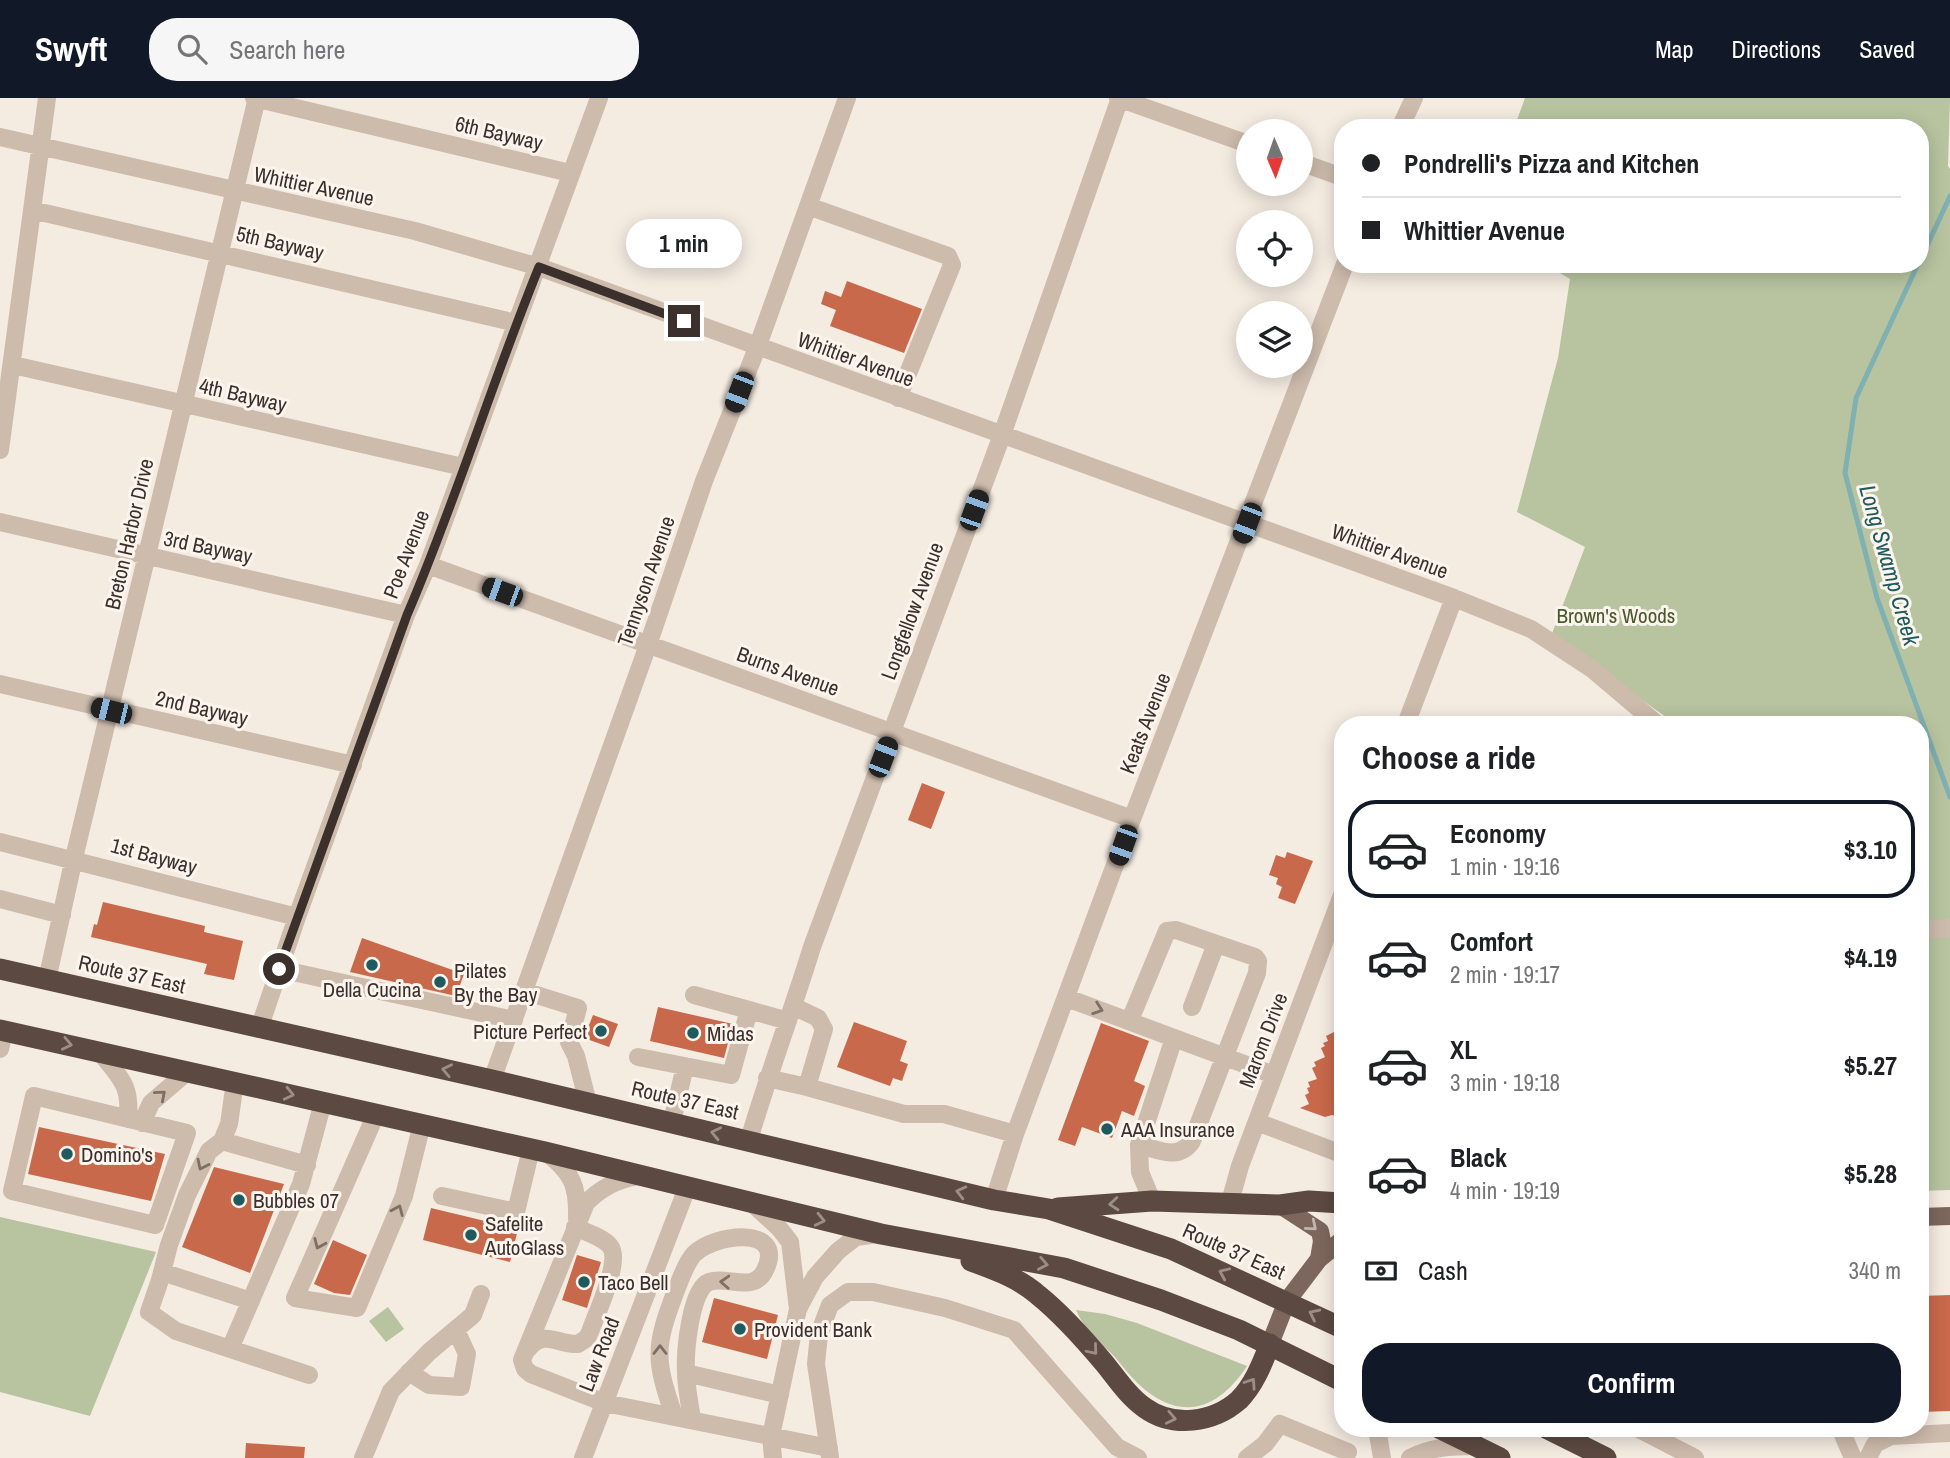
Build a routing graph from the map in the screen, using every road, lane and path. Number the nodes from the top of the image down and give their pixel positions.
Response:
1 (47, 98) edge
2 (256, 98) edge
3 (599, 98) edge
4 (847, 98) edge
5 (1119, 98) edge
6 (1413, 98) edge
7 (1404, 119) edge
8 (0, 137) edge
9 (1236, 140) edge
10 (40, 147) junction
11 (1313, 167) edge
12 (570, 173) junction
13 (1334, 174) edge
14 (235, 191) junction
15 (808, 206) junction
16 (32, 210) junction
17 (220, 252) junction
18 (539, 267) junction
19 (1342, 273) edge
20 (516, 323) junction
21 (757, 348) junction
22 (13, 365) junction
23 (898, 398) junction
24 (183, 405) junction
25 (1002, 435) junction
26 (0, 450) edge
27 (463, 467) junction
28 (0, 522) edge
29 (1247, 523) junction
30 (146, 557) junction
31 (428, 565) junction
32 (1454, 598) junction
33 (407, 615) junction
34 (649, 645) junction
35 (0, 684) edge
36 (111, 711) junction
37 (1409, 716) edge
38 (1644, 716) edge
39 (892, 733) junction
40 (353, 765) junction
41 (1132, 819) junction
42 (0, 842) edge
43 (74, 858) junction
44 (0, 899) edge
45 (62, 915) junction
46 (1334, 916) edge
47 (297, 917) junction
48 (1950, 928) edge
49 (1929, 929) edge
50 (1216, 944) junction
51 (0, 969) edge
52 (279, 969) junction
53 (47, 980) junction
54 (524, 991) junction
55 (694, 995) dead end
56 (1067, 998) junction
57 (1192, 1007) dead end
58 (750, 1010) junction
59 (791, 1013) junction
60 (514, 1020) junction
61 (1130, 1020) junction
62 (259, 1028) junction
63 (1, 1036) edge
64 (1174, 1038) junction
65 (100, 1052) junction
66 (1223, 1056) junction
67 (638, 1057) dead end
68 (685, 1066) junction
69 (187, 1072) junction
70 (1275, 1075) junction
71 (767, 1078) junction
72 (492, 1080) junction
73 (235, 1082) junction
74 (807, 1087) junction
75 (323, 1102) junction
76 (588, 1103) junction
77 (376, 1114) junction
78 (135, 1121) junction
79 (672, 1122) junction
80 (1257, 1122) junction
81 (422, 1124) junction
82 (1015, 1134) junction
83 (749, 1140) junction
84 (222, 1141) junction
85 (1139, 1145) junction
86 (538, 1151) junction
87 (1334, 1151) edge
88 (307, 1165) junction
89 (638, 1176) junction
90 (687, 1188) junction
91 (442, 1196) dead end
92 (994, 1200) junction
93 (1152, 1201) junction
94 (1230, 1202) junction
95 (1334, 1203) edge
96 (754, 1205) junction
97 (1280, 1205) junction
98 (1049, 1209) junction
99 (1950, 1216) edge
100 (1929, 1217) edge
101 (576, 1225) junction
102 (881, 1234) junction
103 (914, 1240) junction
104 (1334, 1247) edge
105 (1319, 1259) junction
106 (162, 1272) junction
107 (481, 1294) dead end
108 (251, 1301) junction
109 (1287, 1301) junction
110 (798, 1309) junction
111 (1334, 1324) edge
112 (456, 1330) junction
113 (1270, 1345) junction
114 (230, 1349) junction
115 (527, 1350) junction
116 (409, 1372) junction
117 (685, 1373) junction
118 (309, 1375) dead end
119 (1334, 1377) edge
120 (780, 1395) junction
121 (605, 1403) junction
122 (674, 1416) junction
123 (692, 1420) junction
124 (1950, 1433) edge
125 (1929, 1434) edge
126 (771, 1436) junction
127 (1378, 1437) edge
128 (1457, 1437) edge
129 (1564, 1437) edge
130 (1654, 1437) edge
131 (1844, 1437) edge
132 (1889, 1437) edge
133 (1477, 1447) junction
134 (1348, 1452) dead end
135 (830, 1453) edge
136 (363, 1458) edge
137 (583, 1458) edge
138 (773, 1458) edge
139 (1138, 1458) edge
140 (1247, 1458) edge
141 (1382, 1458) edge
142 (1410, 1458) edge
143 (1500, 1458) edge
144 (1606, 1458) edge
145 (1695, 1458) edge
146 (1853, 1458) edge
147 (1868, 1458) edge

1 - 10 street
2 - 12 street, 6th Bayway
2 - 14 street, Breton Harbor Drive
3 - 12 street, Poe Avenue
4 - 15 street, Tennyson Avenue
5 - 9 street
5 - 25 street, Longfellow Avenue
6 - 7 street
8 - 10 street, Whittier Avenue
10 - 14 street, Whittier Avenue
10 - 16 street
11 - 13 street
12 - 18 street, Poe Avenue
14 - 17 street, Breton Harbor Drive
14 - 18 street, Whittier Avenue
15 - 21 street, Tennyson Avenue
15 - 23 street
16 - 17 street, 5th Bayway
16 - 22 street
17 - 20 street, 5th Bayway
17 - 24 street, Breton Harbor Drive
18 - 20 street, Poe Avenue
18 - 21 street, Whittier Avenue
19 - 29 street, Keats Avenue
20 - 27 street, Poe Avenue
21 - 23 street, Whittier Avenue
21 - 34 street, Tennyson Avenue
22 - 24 street, 4th Bayway
22 - 26 street
23 - 25 street, Whittier Avenue
24 - 27 street, 4th Bayway
24 - 30 street, Breton Harbor Drive
25 - 29 street, Whittier Avenue
25 - 39 street, Longfellow Avenue
27 - 31 street, Poe Avenue
28 - 30 street, 3rd Bayway
29 - 32 street, Whittier Avenue
29 - 41 street, Keats Avenue
30 - 33 street, 3rd Bayway
30 - 36 street, Breton Harbor Drive
31 - 33 street, Poe Avenue
31 - 34 street, Burns Avenue
32 - 37 street
32 - 38 street, Whittier Avenue
33 - 40 street, Poe Avenue
34 - 39 street, Burns Avenue
34 - 54 street, Tennyson Avenue
35 - 36 street, 2nd Bayway
36 - 40 street, 2nd Bayway
36 - 43 street, Breton Harbor Drive
39 - 41 street, Burns Avenue
39 - 59 street, Longfellow Avenue
40 - 47 street, Poe Avenue
41 - 56 street, Keats Avenue
42 - 43 street, 1st Bayway
43 - 45 street, Breton Harbor Drive
43 - 47 street, 1st Bayway
44 - 45 street
45 - 53 street, Breton Harbor Drive
46 - 70 street, Marom Drive
47 - 52 street, Poe Avenue
48 - 49 street
50 - 57 street
50 - 61 street
50 - 66 street
51 - 53 highway, Route 37 East
52 - 60 street
52 - 62 street, Poe Avenue
53 - 62 highway, Route 37 East
54 - 60 street, Tennyson Avenue
54 - 76 street
55 - 58 street
56 -> 61 street
56 - 82 street, Keats Avenue
58 - 59 street
58 - 68 street
59 - 71 street, Longfellow Avenue
59 - 74 street
60 - 72 street, Tennyson Avenue
61 - 64 street
72 -> 62 highway, Route 37 East
63 -> 65 highway
64 - 66 street
64 - 85 street
65 - 69 highway
65 - 78 street
66 - 70 street
66 - 85 street
67 - 68 street
68 - 79 street
69 - 73 highway
78 -> 69 street
70 - 80 street, Marom Drive
71 - 74 street
71 - 83 street, Longfellow Avenue
72 - 76 highway, Route 37 East
73 -> 75 highway
73 - 84 street
74 - 82 street
75 - 77 highway
75 - 88 street
76 - 79 highway, Route 37 East
77 - 81 highway
77 -> 81 street
78 - 78 street
83 -> 79 highway, Route 37 East
80 - 87 street
80 - 94 street, Marom Drive
81 - 86 highway
82 - 92 street, Keats Avenue
92 -> 83 highway, Route 37 East
84 - 88 street
84 -> 106 street
85 - 93 street
86 - 89 highway
86 - 91 street
86 - 101 street
88 - 108 street
89 - 90 highway
89 - 101 street
90 - 96 highway
90 - 121 street, Law Road
92 - 98 highway, Route 37 East
93 - 94 highway
93 -> 98 highway
94 - 97 highway
95 - 97 highway
96 -> 102 highway
96 - 110 street
97 -> 105 main road
109 -> 98 highway, Route 37 East
99 - 100 main road
101 - 115 street
101 - 115 street
102 - 103 highway
102 - 110 street
103 -> 113 highway
103 -> 113 highway
104 - 105 main road
105 - 109 main road
106 - 108 street
106 - 114 street
107 - 112 street
108 - 114 street
111 -> 109 highway, Route 37 East
109 - 113 main road
110 - 120 street
112 - 116 street
112 - 116 street
113 - 119 highway
114 - 118 street
115 - 121 street
116 - 136 street
117 - 120 street
122 -> 117 street
117 - 123 street
120 - 126 street
121 - 122 street
121 - 137 street, Law Road
122 - 123 street
123 - 126 street
124 - 125 street
126 - 135 street
126 - 138 street
127 - 141 street
128 - 133 highway
129 - 144 highway
130 - 145 street
131 - 146 street
132 - 147 street
133 - 142 street
133 - 143 highway
134 - 140 street
135 - 139 street

